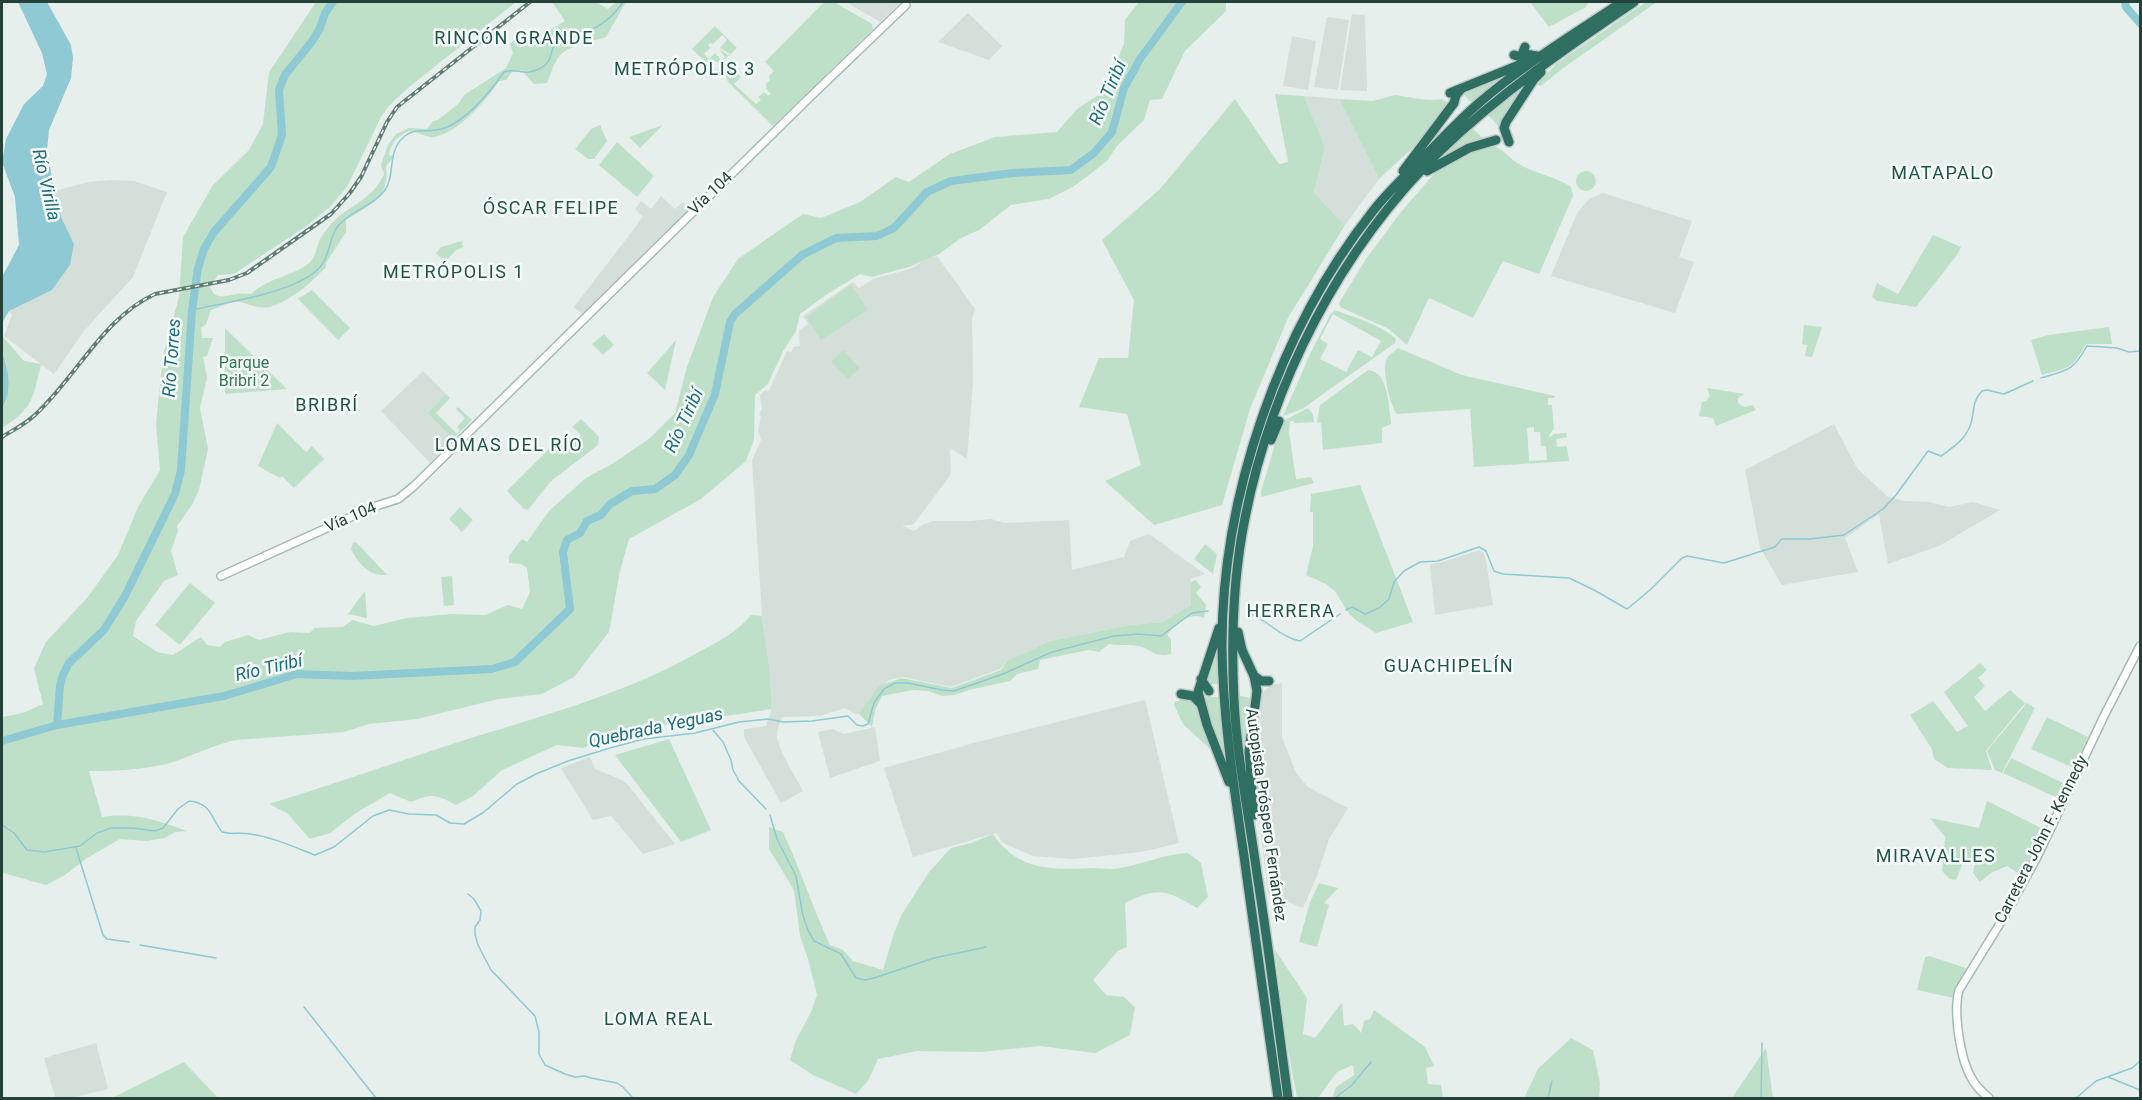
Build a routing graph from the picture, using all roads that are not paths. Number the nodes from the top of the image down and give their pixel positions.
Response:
1 (1622, 2) edge
2 (1634, 2) edge
3 (908, 3) edge
4 (1580, 30) junction
5 (1569, 46) junction
6 (1525, 47) dead end
7 (1514, 55) dead end
8 (1533, 58) junction
9 (1452, 98) junction
10 (1483, 106) junction
11 (1470, 107) dead end
12 (1462, 124) junction
13 (1496, 140) dead end
14 (1509, 142) dead end
15 (1382, 200) junction
16 (1392, 204) junction
17 (1279, 421) dead end
18 (1252, 484) junction
19 (221, 576) dead end
20 (1225, 590) junction
21 (1235, 597) junction
22 (2140, 646) edge
23 (1254, 676) junction
24 (1202, 679) junction
25 (1269, 681) dead end
26 (1247, 687) dead end
27 (1209, 691) dead end
28 (1181, 694) dead end
29 (1256, 702) junction
30 (1201, 704) junction
31 (1240, 832) junction
32 (1264, 914) junction
33 (1278, 1098) edge
34 (1288, 1098) edge
35 (1989, 1098) edge

1 - 4 highway, Autopista Próspero Fernández
2 - 5 highway, Autopista Próspero Fernández
3 - 19 main road, Vía 104
4 - 8 highway
4 - 10 highway, Autopista Próspero Fernández
5 - 10 highway, Autopista Próspero Fernández
5 - 14 highway
6 - 8 highway
7 - 8 highway
8 - 9 highway
9 - 11 highway
9 - 15 highway
10 - 12 highway, Autopista Próspero Fernández
12 - 15 highway, Autopista Próspero Fernández
12 - 16 highway, Autopista Próspero Fernández
13 - 16 highway
15 - 20 highway, Autopista Próspero Fernández
16 - 18 highway, Autopista Próspero Fernández
17 - 18 highway
18 - 21 highway, Autopista Próspero Fernández
20 - 24 highway
20 - 31 highway, Autopista Próspero Fernández
21 - 23 highway
21 - 32 highway, Autopista Próspero Fernández
22 - 35 main road, Carretera John F. Kennedy
23 - 25 highway
23 - 29 highway
24 - 27 highway
24 - 30 highway
26 - 29 highway
28 - 30 highway
29 - 32 highway
30 - 31 highway
31 - 33 highway, Autopista Próspero Fernández
32 - 34 highway, Autopista Próspero Fernández

